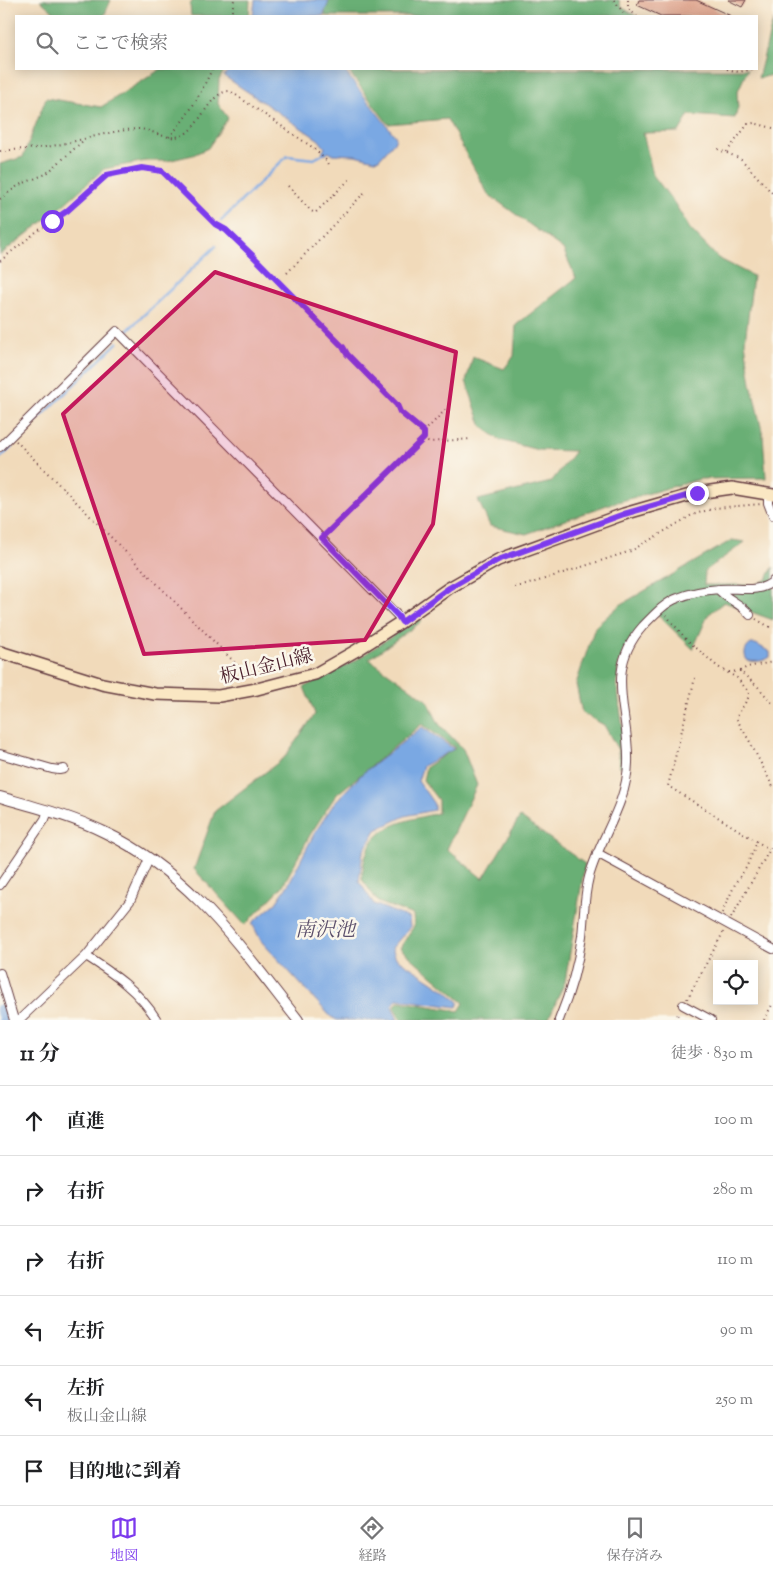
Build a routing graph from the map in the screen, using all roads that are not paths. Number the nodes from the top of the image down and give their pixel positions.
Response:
1 (0, 447) edge
2 (770, 497) edge
3 (773, 516) edge
4 (773, 581) edge
5 (718, 589) junction
6 (750, 615) road end
7 (402, 622) junction
8 (0, 652) edge
9 (0, 754) edge
10 (64, 769) dead end
11 (0, 797) edge
12 (48, 811) junction
13 (597, 853) junction
14 (150, 859) junction
15 (0, 885) edge
16 (773, 949) edge
17 (86, 956) junction
18 (0, 973) edge
19 (683, 1005) dead end
20 (14, 1020) edge
21 (19, 1020) edge
22 (157, 1020) edge
23 (298, 1020) edge
24 (559, 1020) edge
25 (710, 1020) edge

1 - 7 street
2 - 3 street
2 - 7 main road, 板山金山線
4 - 5 street
5 - 6 street
5 - 13 street
7 - 8 main road, 板山金山線
9 - 10 street
11 - 12 street
12 - 14 street
12 - 15 street
13 - 16 street
13 - 24 street
14 - 17 street
14 - 23 street
17 - 21 street
17 - 22 street
18 - 20 street
19 - 25 street

